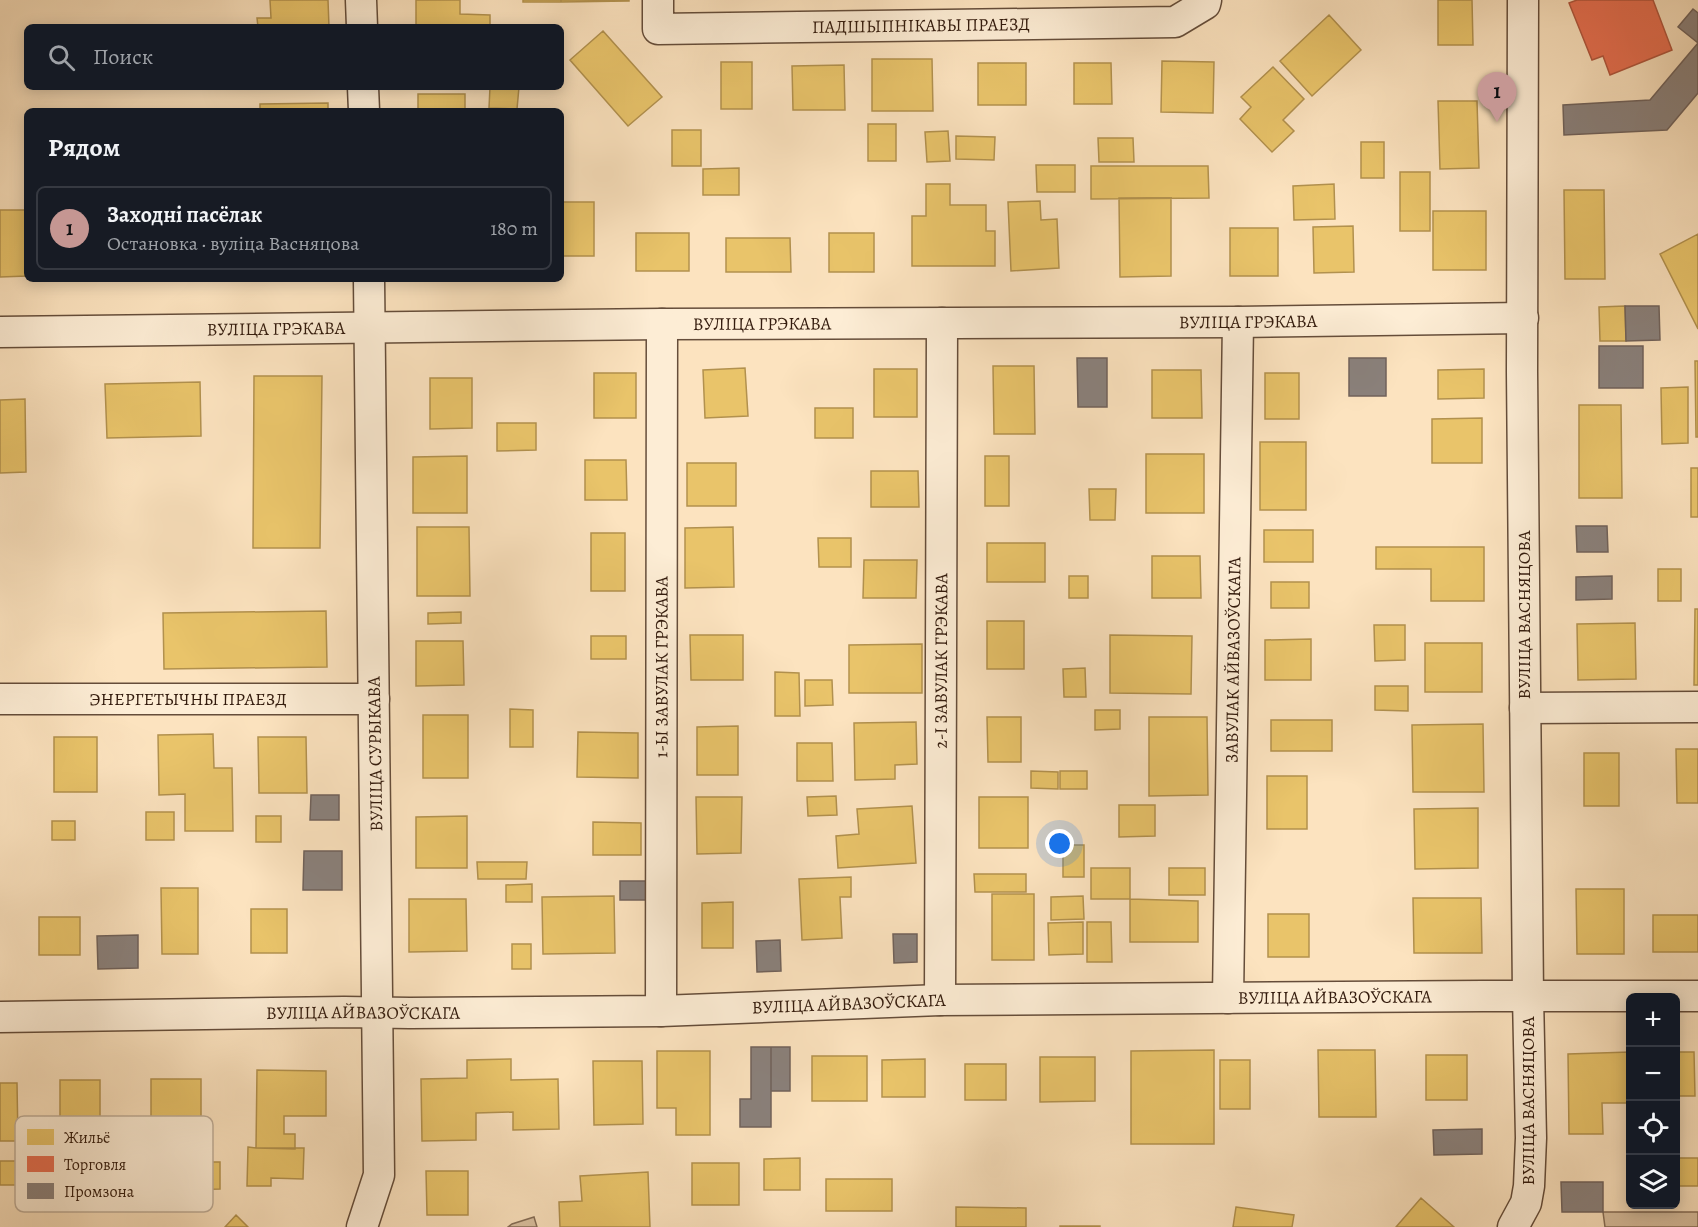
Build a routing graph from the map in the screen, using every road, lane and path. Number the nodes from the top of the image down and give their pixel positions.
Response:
1 (361, 0) edge
2 (658, 0) edge
3 (1206, 0) edge
4 (1523, 0) edge
5 (362, 24) edge
6 (363, 90) edge
7 (364, 108) edge
8 (369, 282) edge
9 (1523, 318) junction
10 (942, 322) junction
11 (1238, 322) junction
12 (662, 324) junction
13 (370, 328) junction
14 (0, 332) edge
15 (0, 699) edge
16 (374, 699) junction
17 (1698, 707) edge
18 (1525, 708) junction
19 (1528, 996) junction
20 (1698, 996) edge
21 (1228, 998) junction
22 (940, 1000) junction
23 (662, 1011) junction
24 (378, 1013) junction
25 (0, 1017) edge
26 (362, 1227) edge
27 (1513, 1227) edge

1 - 5 street
2 - 3 street, ПАДШЫПНІКАВЫ ПРАЕЗД
4 - 9 street, ВУЛІЦА ВАСНЯЦОВА
6 - 7 street
8 - 13 street, ВУЛІЦА СУРЫКАВА
9 - 11 street, ВУЛІЦА ГРЭКАВА
9 - 18 street, ВУЛІЦА ВАСНЯЦОВА
10 - 11 street, ВУЛІЦА ГРЭКАВА
10 - 12 street, ВУЛІЦА ГРЭКАВА
10 - 22 street, 2-І ЗАВУЛАК ГРЭКАВА
11 - 21 street, ЗАВУЛАК АЙВАЗОЎСКАГА
12 - 13 street, ВУЛІЦА ГРЭКАВА
12 - 23 street, 1-Ы ЗАВУЛАК ГРЭКАВА
13 - 14 street, ВУЛІЦА ГРЭКАВА
13 - 16 street, ВУЛІЦА СУРЫКАВА
15 - 16 street, ЭНЕРГЕТЫЧНЫ ПРАЕЗД
16 - 24 street, ВУЛІЦА СУРЫКАВА
17 - 18 street
18 - 19 street, ВУЛІЦА ВАСНЯЦОВА
19 - 20 street, ВУЛІЦА АЙВАЗОЎСКАГА
19 - 21 street, ВУЛІЦА АЙВАЗОЎСКАГА
19 - 27 street, ВУЛІЦА ВАСНЯЦОВА
21 - 22 street, ВУЛІЦА АЙВАЗОЎСКАГА
22 - 23 street, ВУЛІЦА АЙВАЗОЎСКАГА
23 - 24 street, ВУЛІЦА АЙВАЗОЎСКАГА
24 - 25 street, ВУЛІЦА АЙВАЗОЎСКАГА
24 - 26 street, ВУЛІЦА СУРЫКАВА

